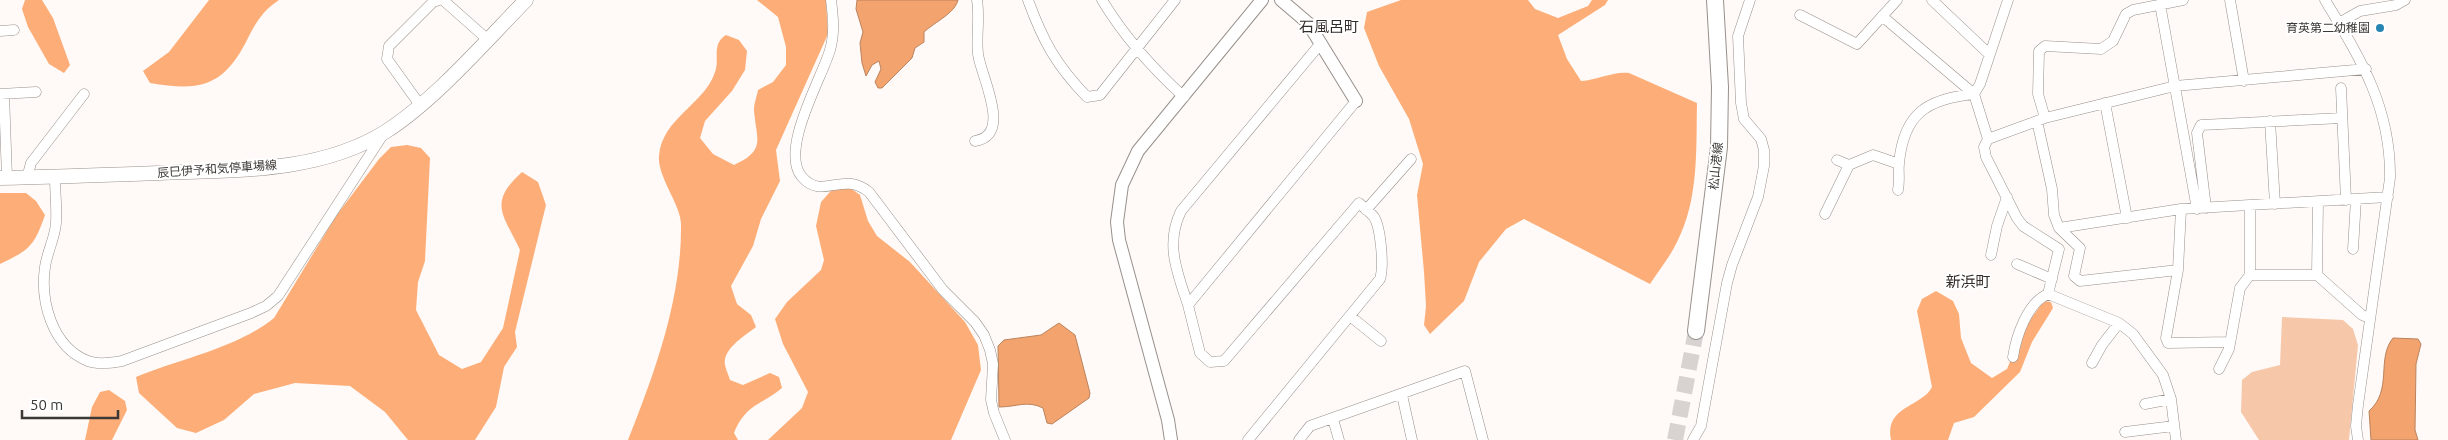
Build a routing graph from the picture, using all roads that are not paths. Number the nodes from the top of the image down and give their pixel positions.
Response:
1 (441, 0) edge
2 (526, 0) edge
3 (831, 0) edge
4 (976, 0) edge
5 (1028, 0) edge
6 (1102, 0) edge
7 (1175, 0) edge
8 (1262, 0) edge
9 (1281, 0) edge
10 (1715, 0) edge
11 (1750, 0) edge
12 (1897, 0) edge
13 (1932, 0) edge
14 (2008, 0) edge
15 (2183, 0) edge
16 (2230, 0) edge
17 (2324, 0) edge
18 (2405, 0) edge
19 (2160, 4) junction
20 (1800, 15) dead end
21 (1882, 16) junction
22 (2338, 23) junction
23 (0, 30) edge
24 (14, 30) dead end
25 (487, 39) junction
26 (1321, 43) junction
27 (1136, 50) junction
28 (1989, 54) junction
29 (2366, 69) junction
30 (2244, 81) junction
31 (2176, 86) junction
32 (2341, 88) dead end
33 (36, 92) dead end
34 (2, 94) edge
35 (84, 94) dead end
36 (1974, 94) junction
37 (1184, 97) junction
38 (1356, 101) joint
39 (2105, 103) junction
40 (420, 105) junction
41 (2342, 118) junction
42 (2041, 120) junction
43 (2270, 121) junction
44 (384, 132) junction
45 (1988, 139) junction
46 (976, 141) dead end
47 (1411, 159) dead end
48 (1837, 160) dead end
49 (1899, 164) junction
50 (1849, 165) junction
51 (55, 177) junction
52 (3, 178) edge
53 (27, 178) junction
54 (1898, 190) dead end
55 (2008, 197) junction
56 (2388, 197) junction
57 (2351, 200) junction
58 (2318, 202) junction
59 (2275, 204) junction
60 (2250, 206) junction
61 (2201, 209) junction
62 (1366, 210) junction
63 (2181, 210) junction
64 (1825, 214) dead end
65 (2127, 218) junction
66 (2059, 228) junction
67 (2353, 249) dead end
68 (1991, 255) dead end
69 (2017, 264) dead end
70 (2178, 270) junction
71 (2250, 275) junction
72 (2317, 275) junction
73 (2052, 279) junction
74 (2048, 294) junction
75 (1188, 305) junction
76 (1350, 316) junction
77 (2369, 318) junction
78 (2119, 322) junction
79 (1696, 331) tunnel mouth
80 (1381, 342) dead end
81 (2229, 342) junction
82 (2013, 358) dead end
83 (2092, 363) dead end
84 (2219, 369) dead end
85 (1402, 394) junction
86 (2171, 399) junction
87 (2145, 404) dead end
88 (1333, 419) junction
89 (2174, 426) junction
90 (2125, 432) dead end
91 (1005, 440) edge
92 (1171, 440) edge
93 (1248, 440) edge
94 (1298, 440) edge
95 (1339, 440) edge
96 (1412, 440) edge
97 (1482, 440) edge
98 (1693, 440) edge
99 (2176, 440) edge
100 (2358, 440) edge

1 - 25 street
1 - 40 street
2 - 25 main road, 辰巳伊予和気停車場線
3 - 91 street
4 - 46 street
5 - 27 street
6 - 27 street
7 - 27 street
8 - 37 street
9 - 26 street
10 - 79 main road, 松山港線
11 - 98 street
12 - 21 street
13 - 28 street
14 - 28 street
15 - 19 street
16 - 30 street
17 - 22 street
18 - 22 street
19 - 31 street
19 - 42 street
20 - 21 street
21 - 36 street
22 - 29 street
23 - 24 street
25 - 40 main road, 辰巳伊予和気停車場線
26 - 38 street
26 - 75 street
27 - 37 street
28 - 36 street
29 - 30 street
29 - 56 street
30 - 31 street
31 - 39 street
31 - 61 street
32 - 41 street
33 - 34 street
34 - 52 street
35 - 53 street
36 - 45 street
36 - 49 street
37 - 92 street
38 - 75 street
39 - 42 street
39 - 65 street
40 - 44 main road, 辰巳伊予和気停車場線
41 - 43 street
41 - 57 street
42 - 45 street
42 - 66 street
43 - 59 street
43 - 61 street
44 - 51 main road, 辰巳伊予和気停車場線
44 - 51 street
45 - 55 street
47 - 62 street
48 - 50 street
49 - 50 street
49 - 54 street
50 - 64 street
51 - 53 main road, 辰巳伊予和気停車場線
52 - 53 main road, 辰巳伊予和気停車場線
55 - 68 street
55 - 73 street
56 - 57 street
56 - 77 street
57 - 58 street
57 - 67 street
58 - 59 street
58 - 72 street
59 - 60 street
60 - 61 street
60 - 71 street
61 - 63 street
62 - 75 street
62 - 76 street
63 - 65 street
63 - 70 street
65 - 66 street
66 - 70 street
69 - 73 street
70 - 81 street
71 - 72 street
71 - 81 street
72 - 77 street
73 - 74 street
74 - 78 street
74 - 82 street
76 - 80 street
76 - 93 street
77 - 100 street
78 - 83 street
78 - 86 street
81 - 84 street
85 - 88 street
85 - 96 street
85 - 97 street
86 - 87 street
86 - 89 street
88 - 94 street
88 - 95 street
89 - 90 street
89 - 99 street

